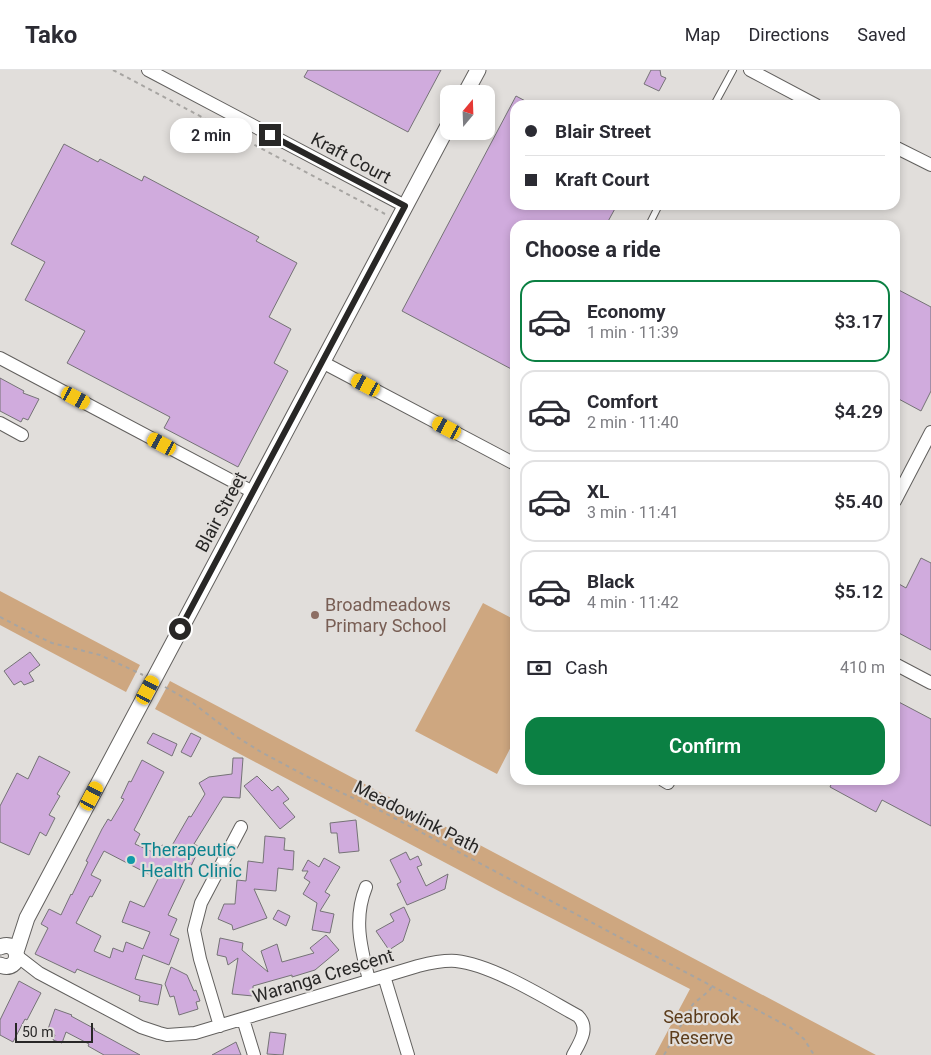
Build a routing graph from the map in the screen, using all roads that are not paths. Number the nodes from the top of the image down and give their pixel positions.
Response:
1 (148, 70) edge
2 (478, 70) edge
3 (733, 70) edge
4 (750, 70) edge
5 (470, 85) edge
6 (717, 100) edge
7 (807, 100) edge
8 (440, 140) edge
9 (900, 149) edge
10 (931, 166) edge
11 (405, 206) junction
12 (0, 358) edge
13 (322, 362) junction
14 (0, 423) edge
15 (931, 432) edge
16 (22, 435) dead end
17 (510, 461) edge
18 (900, 491) edge
19 (253, 492) junction
20 (900, 667) edge
21 (931, 683) edge
22 (241, 827) dead end
23 (366, 887) dead end
24 (7, 959) edge
25 (384, 976) junction
26 (369, 980) junction
27 (243, 1019) junction
28 (220, 1026) junction
29 (254, 1055) edge
30 (408, 1055) edge
31 (573, 1055) edge

1 - 11 street, Kraft Court
2 - 5 street
3 - 6 lane
4 - 7 street
8 - 11 street, Blair Street
9 - 10 street
11 - 13 street, Blair Street
12 - 19 street
13 - 17 street
13 - 19 street, Blair Street
14 - 16 street
15 - 18 street
19 - 24 street, Blair Street
20 - 21 street
22 - 28 street
23 - 26 street
24 - 28 street, Waranga Crescent
25 - 26 street, Waranga Crescent
25 - 30 street
25 - 31 street, Waranga Crescent
26 - 27 street, Waranga Crescent
27 - 28 street, Waranga Crescent
27 - 29 street

